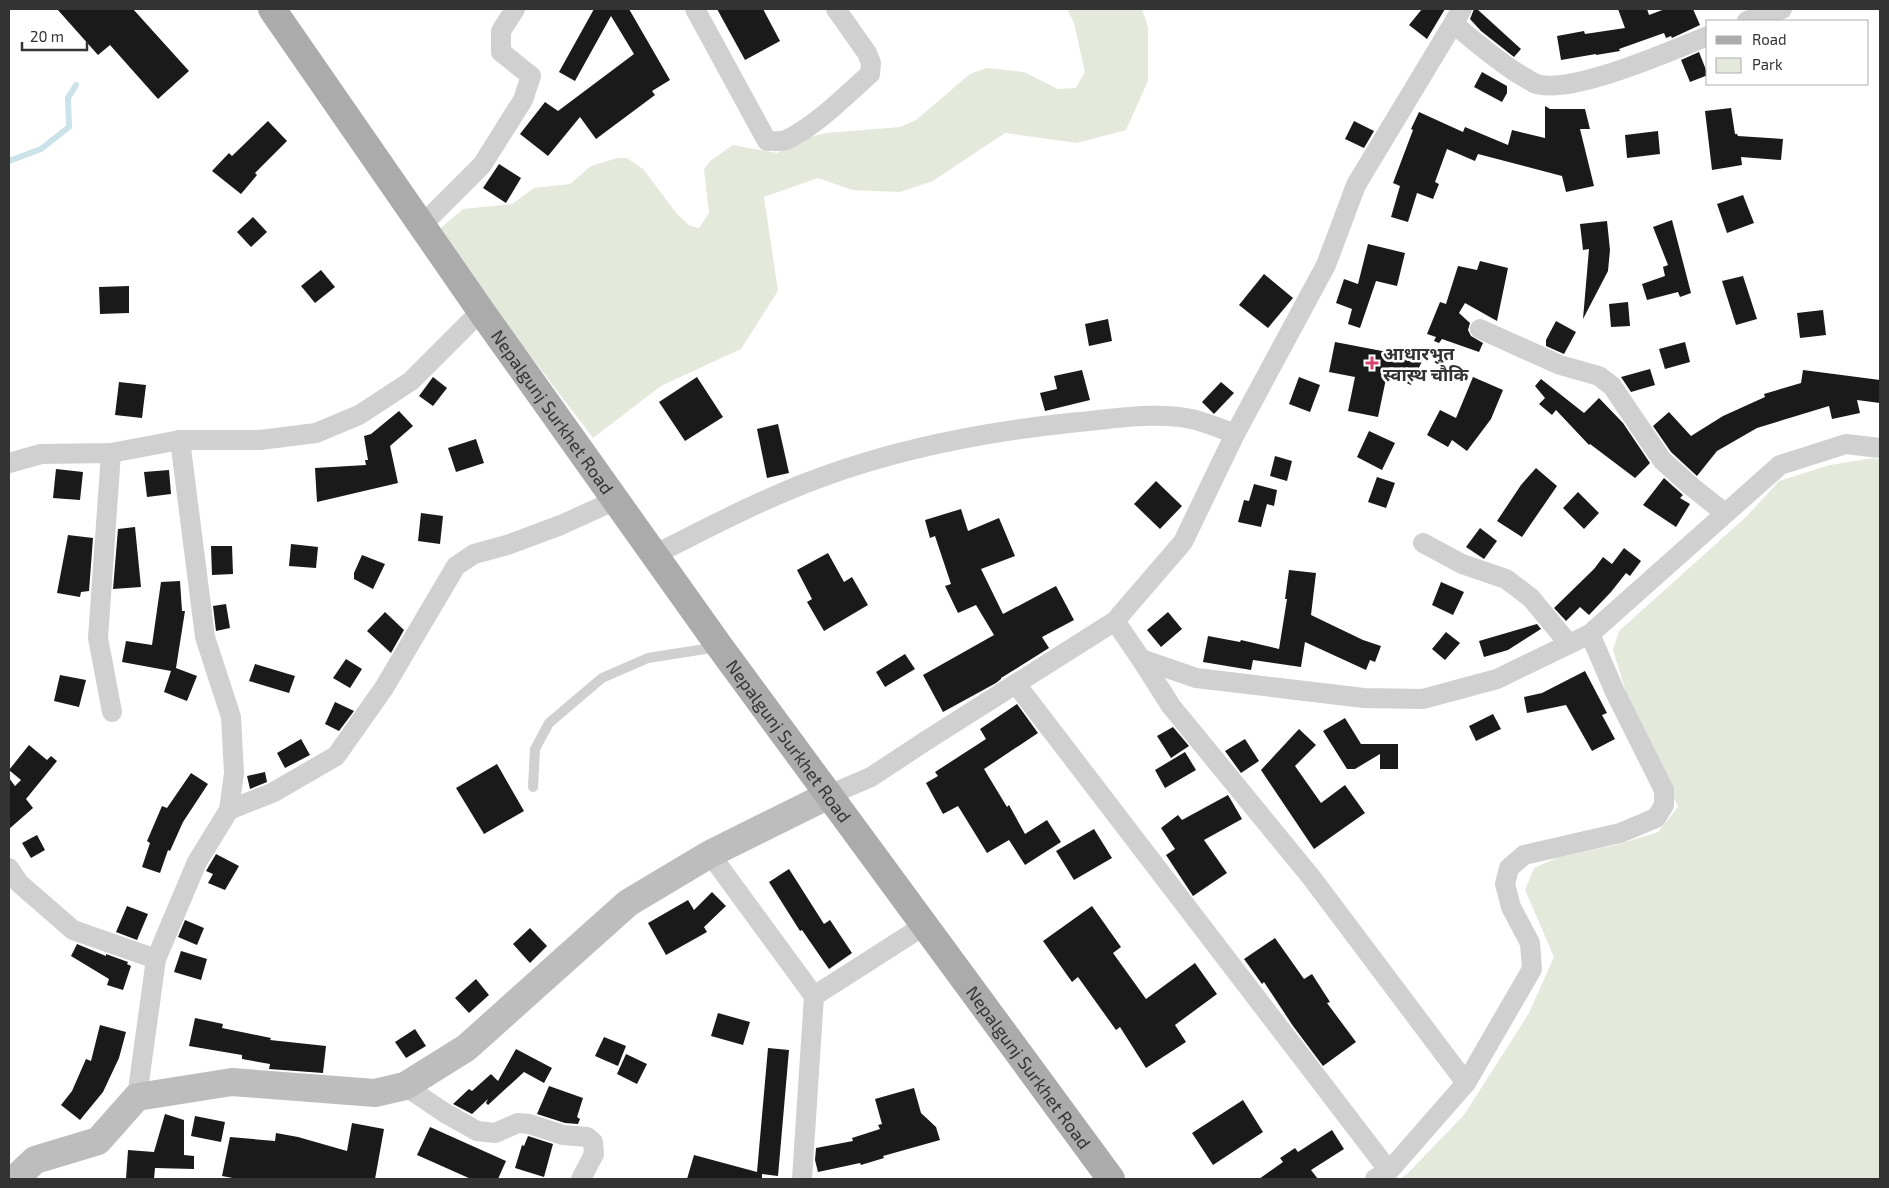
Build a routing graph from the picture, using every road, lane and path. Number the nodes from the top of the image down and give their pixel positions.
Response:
1 (272, 9) edge
2 (515, 9) edge
3 (695, 9) edge
4 (836, 9) edge
5 (1782, 9) edge
6 (1458, 17) edge
7 (1750, 20) edge
8 (1706, 37) edge
9 (427, 234) junction
10 (477, 306) junction
11 (1480, 329) dead end
12 (1236, 434) junction
13 (180, 440) junction
14 (1880, 448) edge
15 (111, 454) junction
16 (9, 463) edge
17 (616, 500) junction
18 (1725, 513) junction
19 (1423, 543) dead end
20 (654, 554) junction
21 (1115, 621) junction
22 (1590, 634) junction
23 (1569, 644) junction
24 (720, 647) junction
25 (1141, 659) junction
26 (1016, 684) junction
27 (112, 712) dead end
28 (533, 787) dead end
29 (829, 795) junction
30 (229, 810) junction
31 (710, 854) junction
32 (9, 868) edge
33 (924, 925) junction
34 (156, 959) junction
35 (814, 996) junction
36 (1466, 1083) junction
37 (405, 1086) junction
38 (137, 1098) junction
39 (1382, 1175) edge
40 (15, 1179) edge
41 (581, 1179) edge
42 (802, 1179) edge
43 (1110, 1179) edge

1 - 9 main road, Nepalgunj Surkhet Road
2 - 9 street
3 - 4 street
5 - 7 street
6 - 8 street
6 - 12 street
9 - 10 main road, Nepalgunj Surkhet Road
10 - 13 street
10 - 17 main road, Nepalgunj Surkhet Road
11 - 18 street
12 - 20 street
12 - 21 street
13 - 15 street
13 - 30 street
14 - 18 street
15 - 16 street
15 - 27 street
17 - 20 main road, Nepalgunj Surkhet Road
17 - 30 street
18 - 22 street
19 - 23 street
20 - 24 main road, Nepalgunj Surkhet Road
21 - 25 street
21 - 26 street
22 - 23 street
22 - 36 street
23 - 25 street
24 - 28 lane
24 - 29 main road, Nepalgunj Surkhet Road
25 - 36 street
26 - 29 street
26 - 39 street
29 - 31 street
29 - 33 main road, Nepalgunj Surkhet Road
30 - 34 street
31 - 35 street
31 - 37 street
32 - 34 street
33 - 35 street
33 - 43 main road, Nepalgunj Surkhet Road
34 - 38 street
35 - 42 street
36 - 39 street
37 - 38 street
37 - 41 street
38 - 40 street

